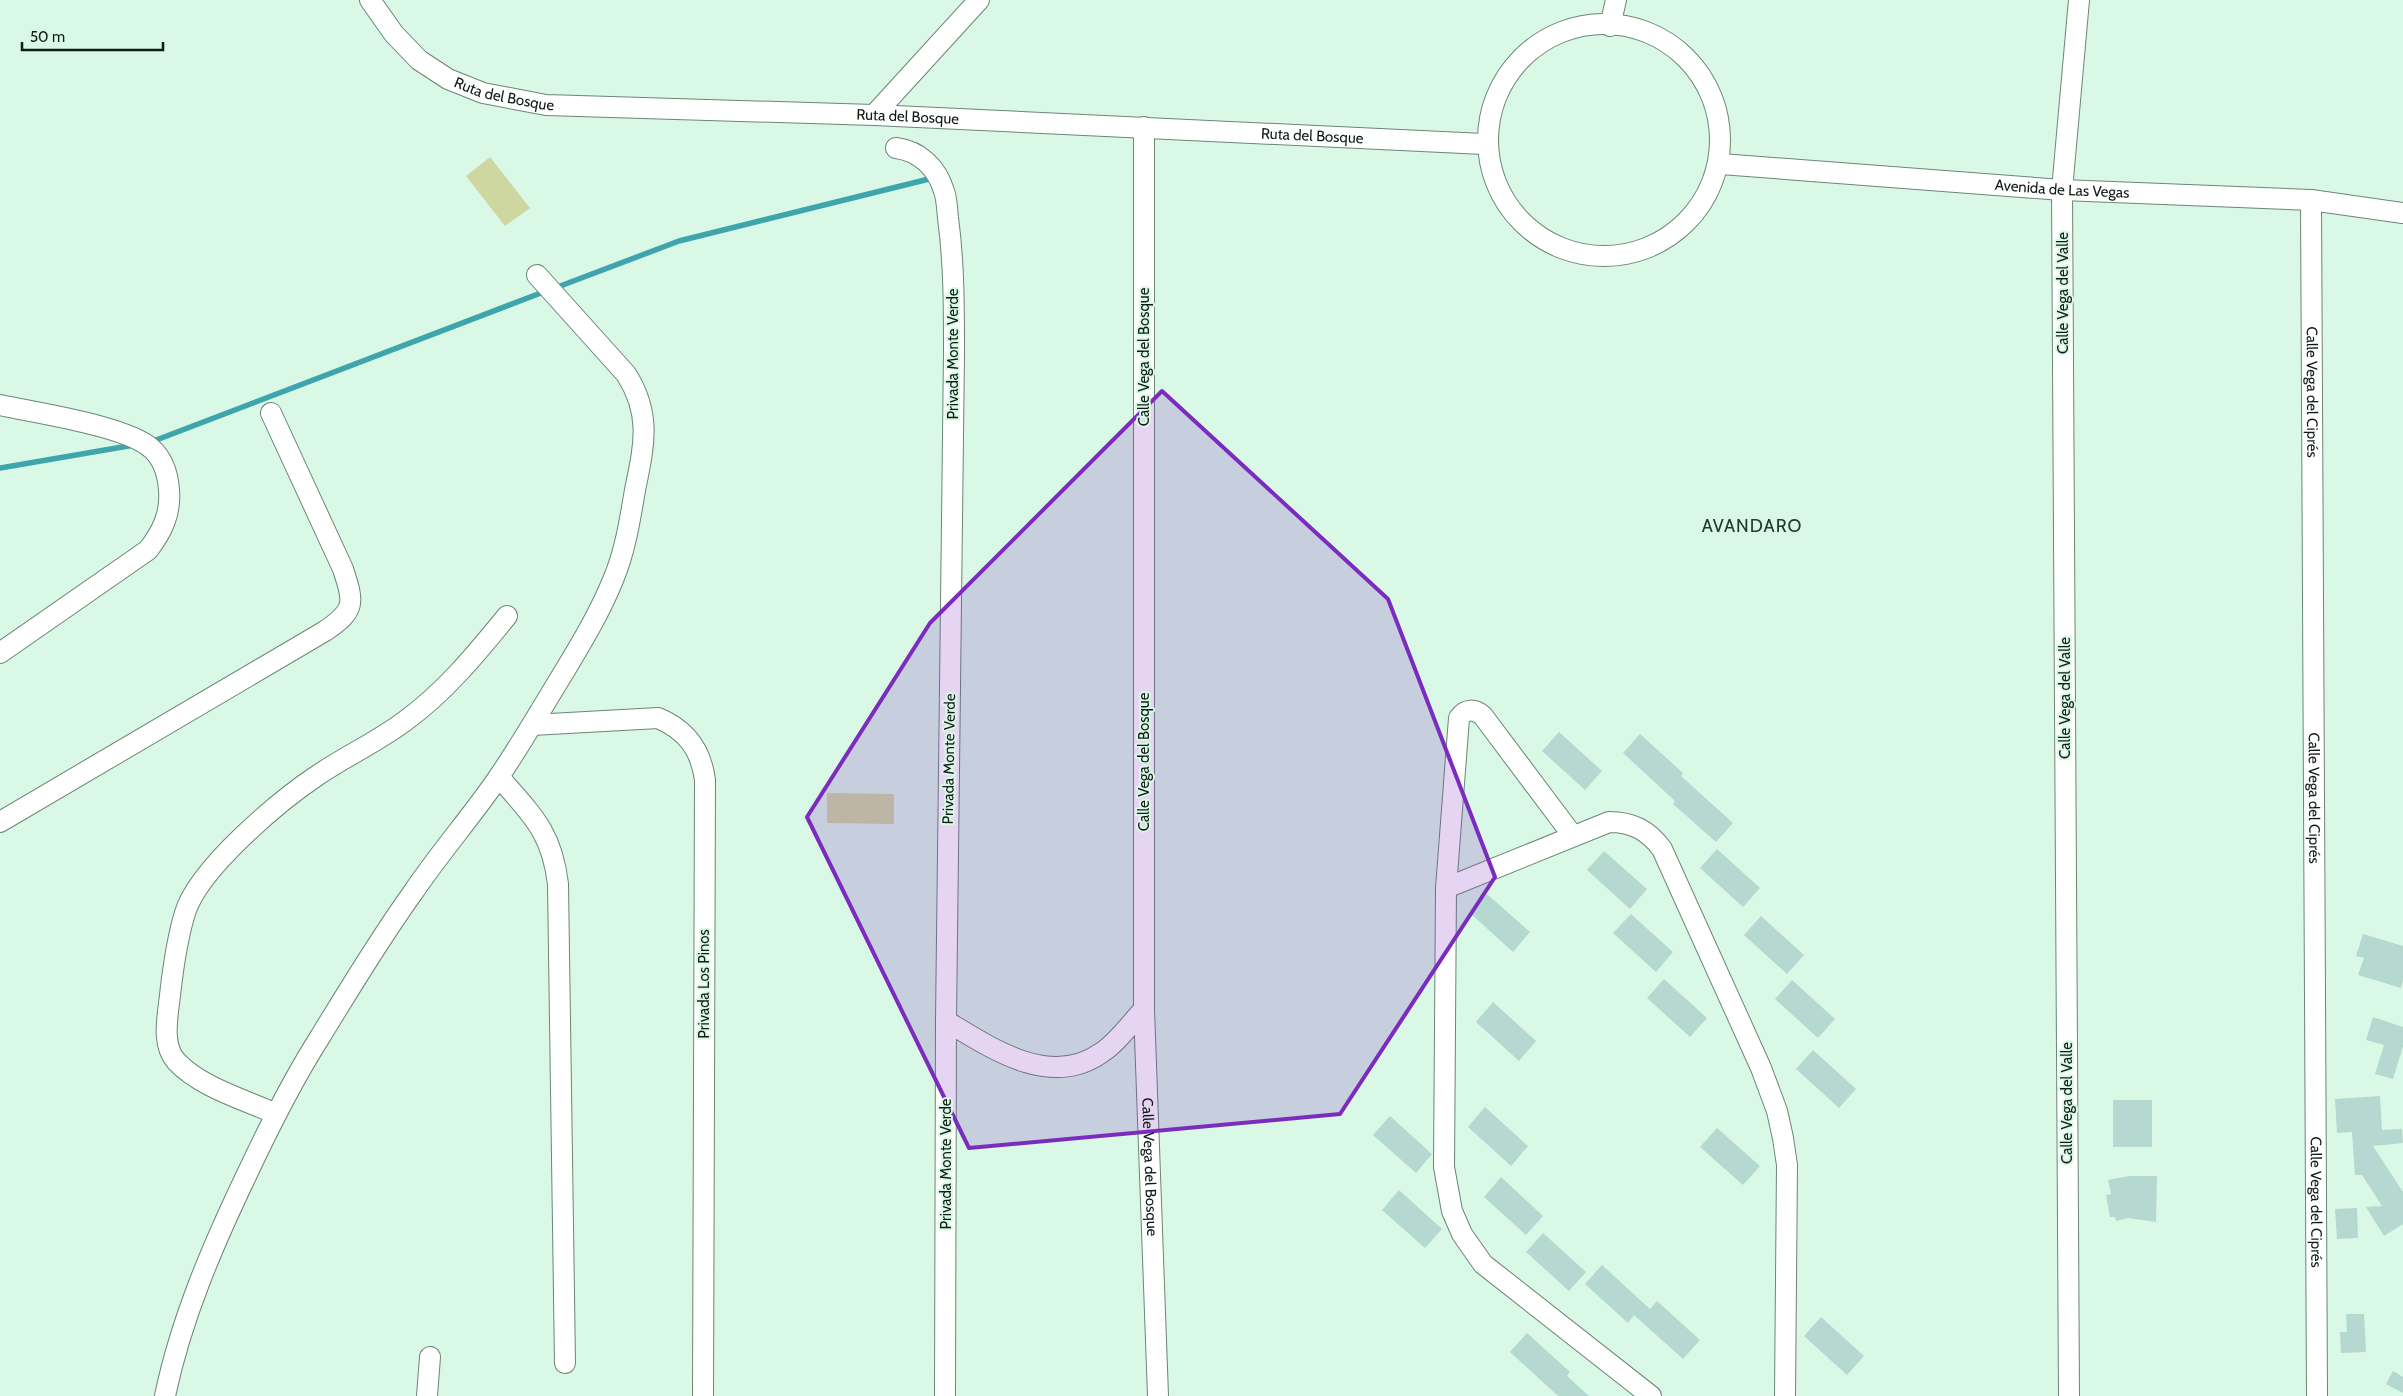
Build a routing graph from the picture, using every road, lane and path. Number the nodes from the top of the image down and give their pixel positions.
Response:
1 (370, 0) edge
2 (980, 0) edge
3 (1616, 0) edge
4 (2079, 0) edge
5 (1610, 26) junction
6 (874, 115) junction
7 (1144, 127) junction
8 (1484, 144) junction
9 (896, 148) dead end
10 (1721, 164) junction
11 (2062, 190) junction
12 (2311, 200) junction
13 (2403, 213) edge
14 (537, 275) dead end
15 (0, 405) edge
16 (271, 413) dead end
17 (507, 616) dead end
18 (0, 653) edge
19 (532, 725) junction
20 (499, 777) junction
21 (0, 822) edge
22 (1573, 836) junction
23 (1446, 888) junction
24 (1144, 1009) junction
25 (946, 1021) junction
26 (276, 1114) junction
27 (430, 1357) dead end
28 (565, 1363) dead end
29 (165, 1396) edge
30 (427, 1396) edge
31 (703, 1396) edge
32 (945, 1396) edge
33 (1158, 1396) edge
34 (1650, 1396) edge
35 (1785, 1396) edge
36 (2069, 1396) edge
37 (2317, 1396) edge

1 - 6 street, Ruta del Bosque
2 - 6 street
3 - 5 street
4 - 11 street, Calle Vega del Valle
5 - 8 street
5 - 10 street
6 - 7 street, Ruta del Bosque
7 - 8 street, Ruta del Bosque
7 - 24 street, Calle Vega del Bosque
8 - 10 street
9 - 25 street, Privada Monte Verde
10 - 11 street, Avenida de Las Vegas
11 - 12 street, Avenida de Las Vegas
11 - 36 street, Calle Vega del Valle
12 - 13 street, Avenida de Las Vegas
12 - 37 street, Calle Vega del Ciprés
14 - 19 street
15 - 18 street
16 - 21 street
17 - 26 street
19 - 20 street
19 - 31 street, Privada Los Pinos
20 - 26 street
20 - 28 street
22 - 23 street
22 - 23 street
22 - 35 street
23 - 34 street
24 - 25 street
24 - 33 street, Calle Vega del Bosque
25 - 32 street, Privada Monte Verde
26 - 29 street
27 - 30 street

